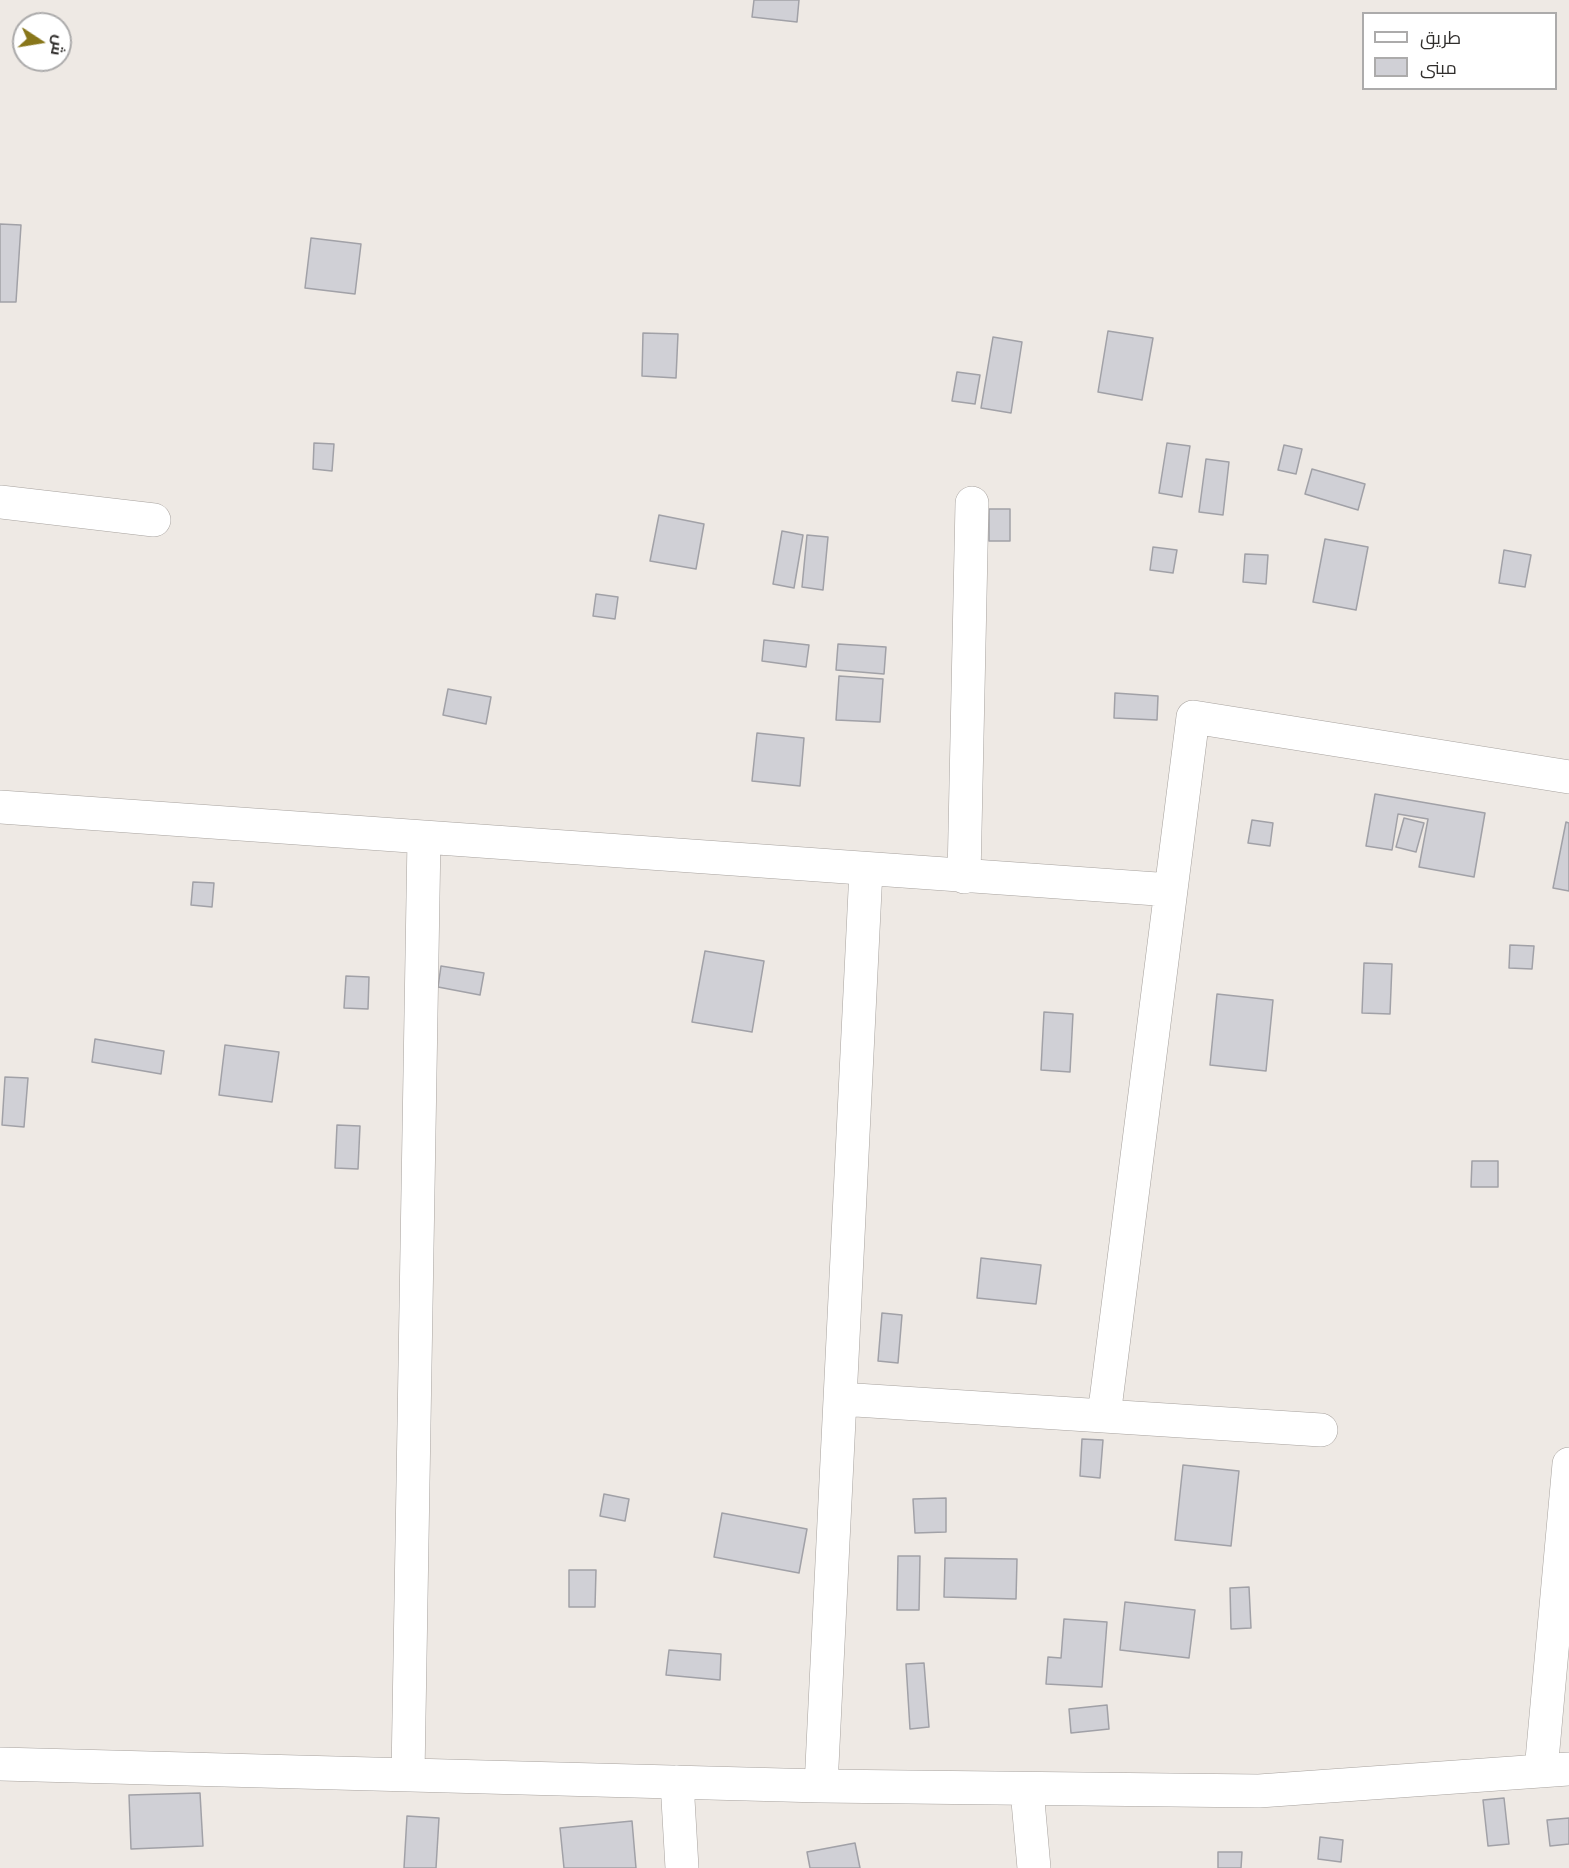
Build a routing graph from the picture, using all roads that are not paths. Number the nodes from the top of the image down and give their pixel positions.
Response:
1 (0, 502) edge
2 (972, 503) dead end
3 (154, 520) dead end
4 (1569, 777) edge
5 (0, 807) edge
6 (424, 838) junction
7 (866, 870) junction
8 (964, 877) junction
9 (1171, 890) junction
10 (840, 1399) junction
11 (1104, 1416) junction
12 (1321, 1430) dead end
13 (1569, 1464) edge
14 (0, 1764) edge
15 (1555, 1770) edge
16 (408, 1775) junction
17 (677, 1782) junction
18 (820, 1786) junction
19 (1027, 1790) junction
20 (682, 1868) edge
21 (1034, 1868) edge

1 - 3 street
2 - 8 street
4 - 9 street
5 - 6 street
6 - 7 street
6 - 16 street
7 - 8 street
7 - 10 street
8 - 9 street
9 - 11 street
10 - 11 street
10 - 18 street
11 - 12 street
13 - 15 street
14 - 16 street
15 - 19 street
16 - 17 street
17 - 18 street
17 - 20 street
18 - 19 street
19 - 21 street

